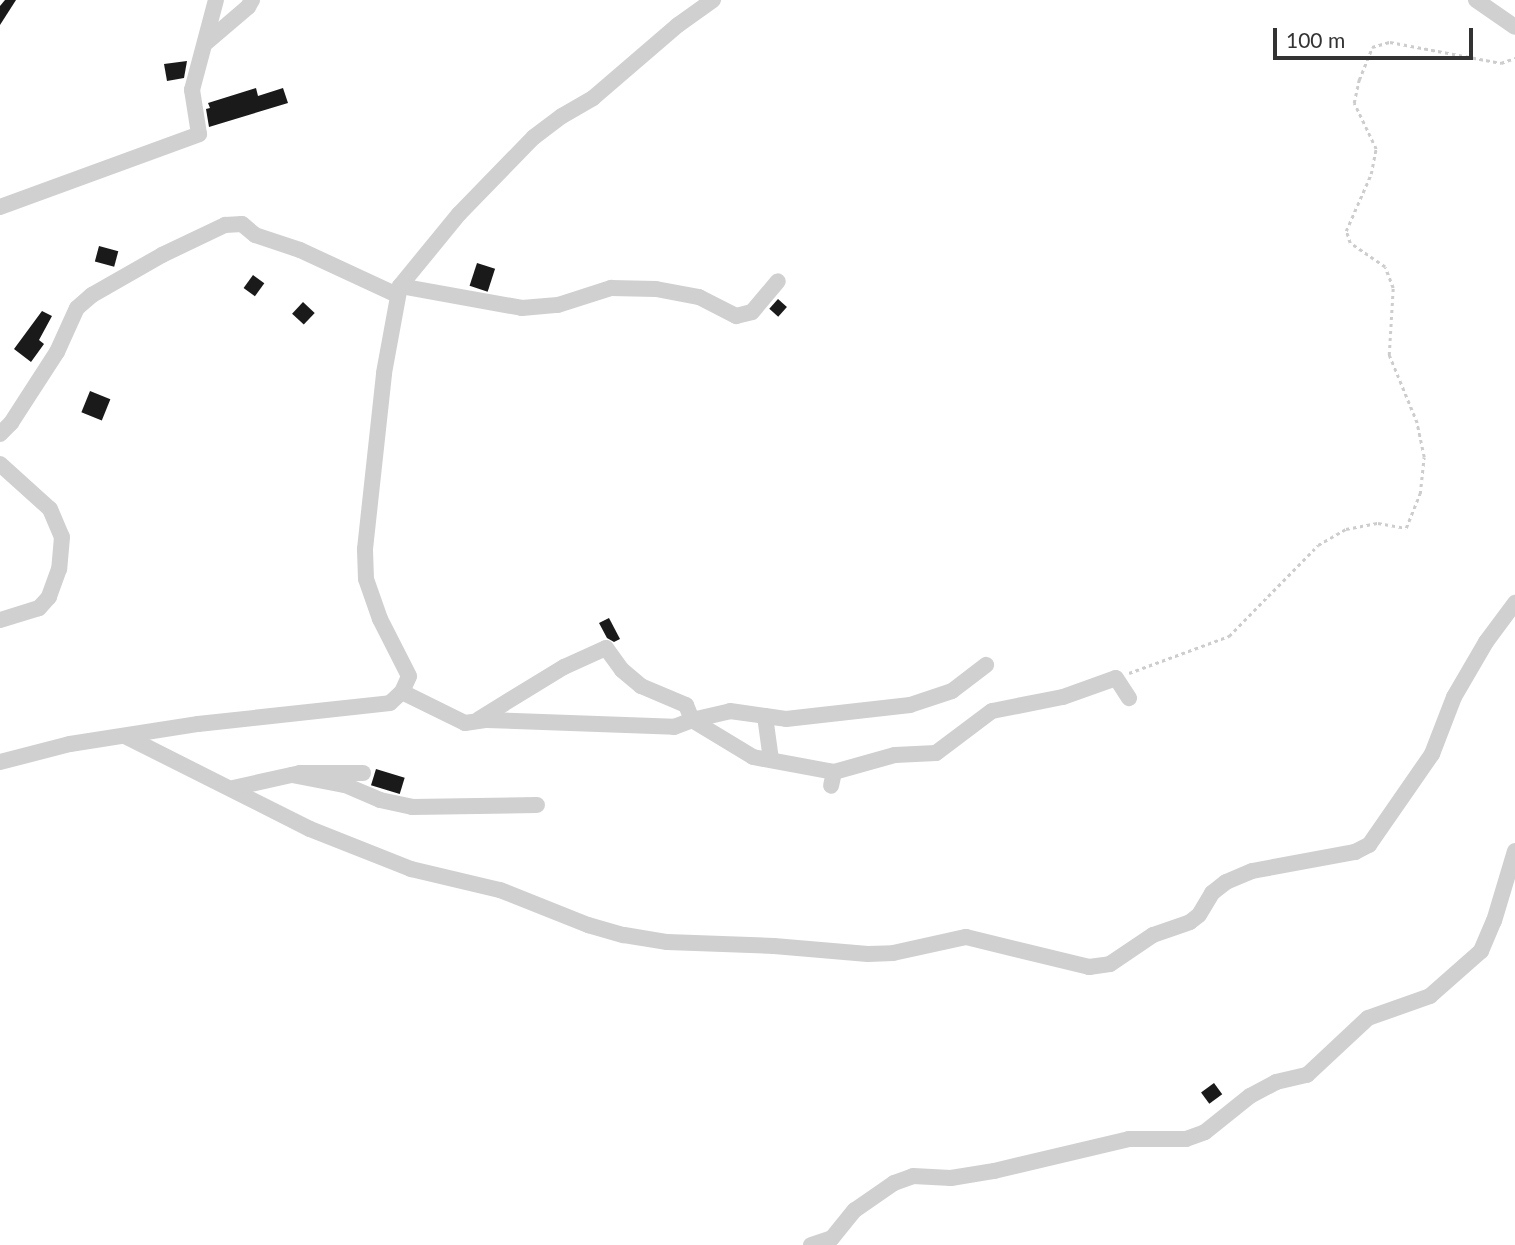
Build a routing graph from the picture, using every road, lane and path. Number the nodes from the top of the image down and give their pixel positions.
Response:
1 (216, 0) edge
2 (252, 0) edge
3 (713, 0) edge
4 (1476, 0) edge
5 (1515, 27) edge
6 (207, 42) junction
7 (1515, 58) edge
8 (0, 207) edge
9 (778, 281) dead end
10 (399, 291) junction
11 (0, 434) edge
12 (0, 464) edge
13 (1515, 603) edge
14 (0, 620) edge
15 (986, 665) dead end
16 (1116, 677) junction
17 (402, 692) junction
18 (1129, 698) dead end
19 (765, 716) junction
20 (692, 720) junction
21 (474, 722) junction
22 (125, 736) junction
23 (771, 761) junction
24 (0, 762) edge
25 (363, 773) dead end
26 (292, 775) junction
27 (233, 788) junction
28 (537, 805) dead end
29 (1515, 851) edge
30 (811, 1245) edge

1 - 6 street
2 - 6 street
3 - 10 street
4 - 5 street
6 - 8 street
7 - 16 path
9 - 10 street
10 - 11 street
10 - 17 street
12 - 14 street
13 - 27 street
15 - 19 street
16 - 18 street
16 - 23 street
17 - 21 street
17 - 22 street
19 - 20 street
19 - 23 street
20 - 21 street
20 - 21 street
20 - 23 street
22 - 24 street
22 - 27 street
25 - 26 street
26 - 27 street
26 - 28 street
29 - 30 street

